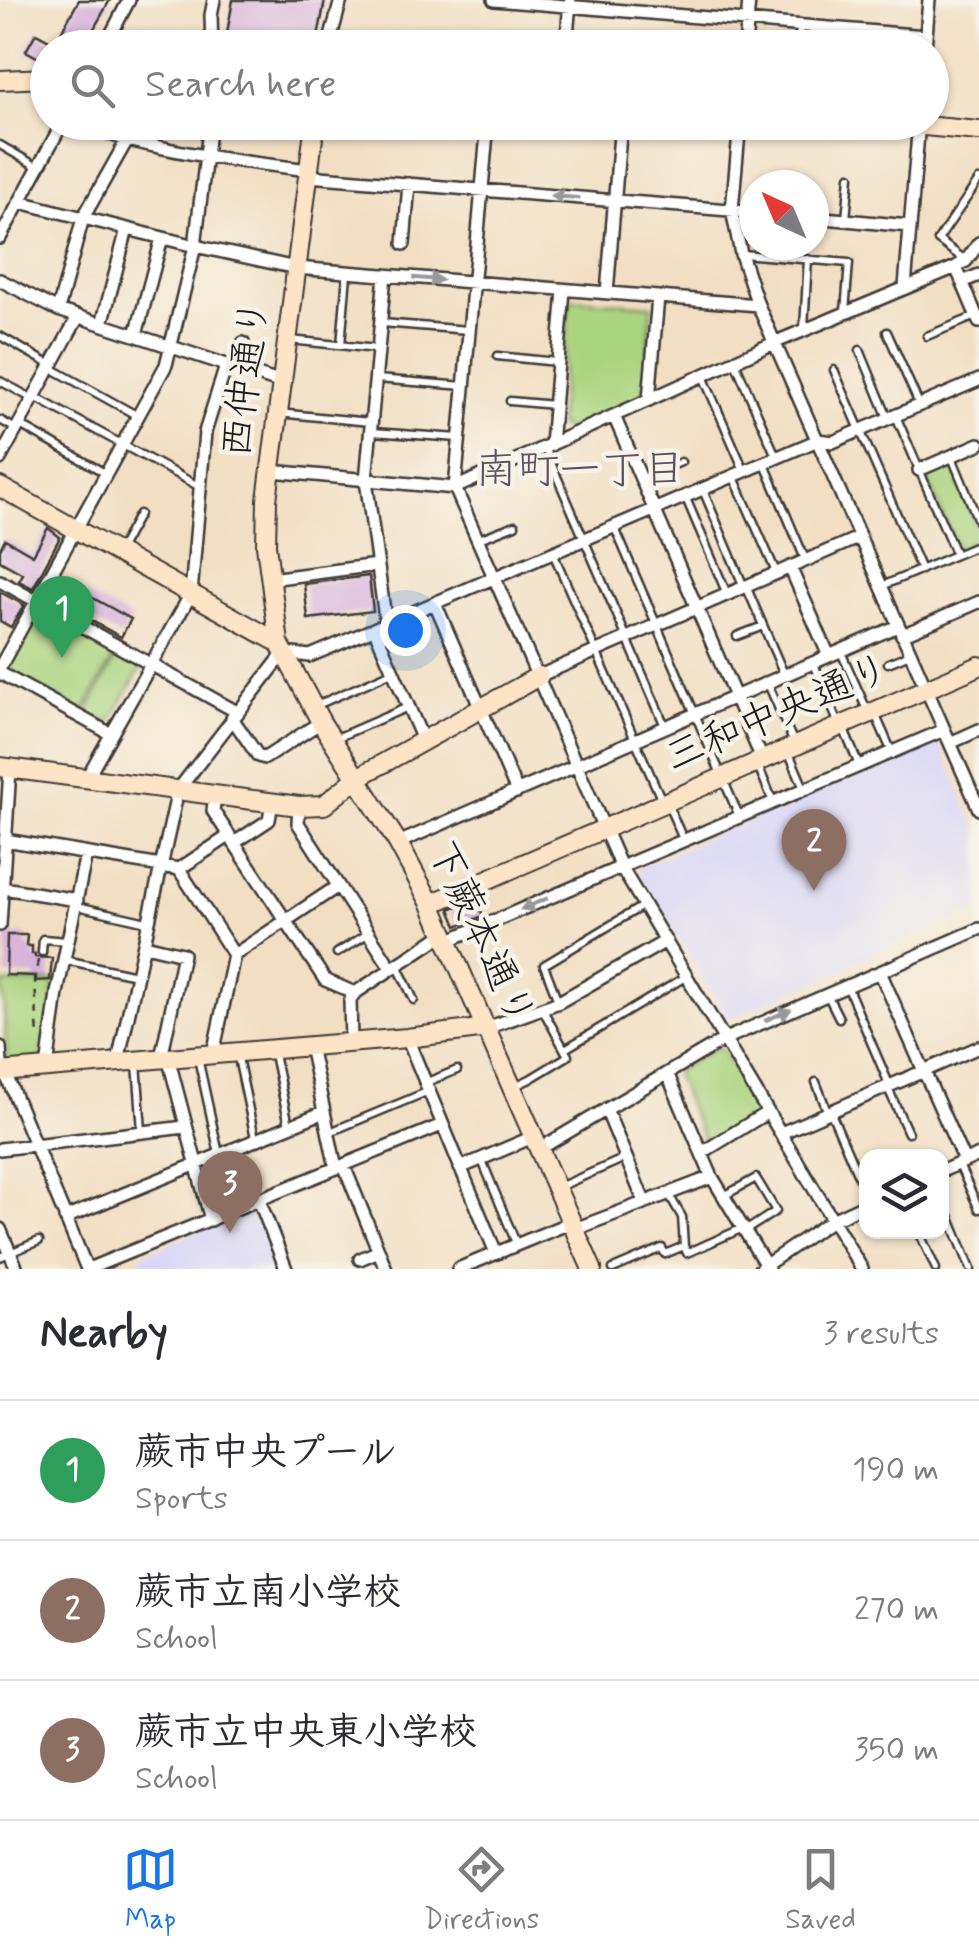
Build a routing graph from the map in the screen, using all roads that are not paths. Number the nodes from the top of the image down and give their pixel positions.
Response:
1 (130, 0) edge
2 (214, 0) edge
3 (341, 0) edge
4 (494, 0) edge
5 (749, 0) edge
6 (929, 0) edge
7 (570, 3) edge
8 (747, 22) junction
9 (800, 26) junction
10 (114, 30) edge
11 (211, 30) edge
12 (333, 30) edge
13 (568, 30) edge
14 (747, 30) edge
15 (800, 30) edge
16 (832, 30) edge
17 (927, 30) edge
18 (30, 79) edge
19 (0, 80) edge
20 (949, 128) edge
21 (979, 131) edge
22 (53, 140) edge
23 (127, 140) joint
24 (208, 140) edge
25 (313, 140) edge
26 (486, 140) edge
27 (619, 140) edge
28 (738, 140) edge
29 (917, 140) edge
30 (0, 145) edge
31 (207, 157) junction
32 (38, 167) junction
33 (309, 173) junction
34 (850, 176) dead end
35 (979, 180) edge
36 (408, 184) junction
37 (482, 190) junction
38 (614, 201) junction
39 (20, 202) junction
40 (732, 210) junction
41 (739, 211) edge
42 (84, 218) junction
43 (829, 219) edge
44 (846, 220) junction
45 (909, 226) junction
46 (126, 229) junction
47 (0, 238) edge
48 (162, 238) junction
49 (404, 244) dead end
50 (739, 244) edge
51 (979, 244) edge
52 (196, 246) junction
53 (743, 260) edge
54 (808, 260) edge
55 (818, 260) edge
56 (961, 264) junction
57 (296, 268) junction
58 (347, 272) junction
59 (979, 275) edge
60 (385, 276) junction
61 (0, 280) edge
62 (962, 282) junction
63 (472, 283) junction
64 (905, 287) junction
65 (564, 290) junction
66 (607, 293) junction
67 (658, 297) junction
68 (758, 305) junction
69 (58, 310) junction
70 (845, 312) junction
71 (78, 317) junction
72 (978, 319) edge
73 (380, 323) junction
74 (102, 324) junction
75 (468, 330) junction
76 (804, 330) junction
77 (886, 332) dead end
78 (136, 335) junction
79 (0, 336) edge
80 (927, 336) dead end
81 (288, 340) junction
82 (776, 342) junction
83 (243, 343) dead end
84 (341, 345) junction
85 (171, 346) junction
86 (378, 349) junction
87 (860, 350) dead end
88 (496, 356) dead end
89 (734, 361) junction
90 (558, 362) junction
91 (51, 366) junction
92 (232, 368) junction
93 (834, 370) dead end
94 (703, 376) junction
95 (376, 379) junction
96 (979, 380) edge
97 (0, 381) edge
98 (282, 383) junction
99 (464, 386) junction
100 (33, 398) junction
101 (649, 400) junction
102 (510, 402) dead end
103 (554, 405) junction
104 (920, 406) junction
105 (278, 413) junction
106 (138, 416) junction
107 (614, 416) junction
108 (892, 417) junction
109 (0, 420) edge
110 (18, 427) junction
111 (371, 427) junction
112 (860, 431) junction
113 (459, 438) junction
114 (818, 440) junction
115 (122, 444) junction
116 (979, 444) edge
117 (548, 446) junction
118 (951, 456) junction
119 (0, 459) edge
120 (770, 460) junction
121 (680, 462) dead end
122 (919, 470) junction
123 (270, 471) junction
124 (106, 473) junction
125 (739, 473) junction
126 (641, 479) junction
127 (366, 480) junction
128 (0, 487) edge
129 (200, 487) junction
130 (455, 488) junction
131 (702, 488) junction
132 (684, 496) junction
133 (654, 509) junction
134 (139, 514) dead end
135 (979, 523) edge
136 (515, 525) dead end
137 (614, 526) junction
138 (76, 529) junction
139 (860, 537) junction
140 (584, 538) junction
141 (478, 540) junction
142 (979, 545) edge
143 (118, 552) junction
144 (552, 553) junction
145 (956, 555) junction
146 (806, 560) junction
147 (377, 565) junction
148 (790, 567) junction
149 (921, 570) junction
150 (776, 573) junction
151 (495, 577) junction
152 (270, 579) junction
153 (0, 581) edge
154 (745, 587) junction
155 (881, 587) junction
156 (190, 594) junction
157 (727, 595) junction
158 (36, 601) junction
159 (979, 602) edge
160 (435, 603) junction
161 (696, 608) junction
162 (658, 625) junction
163 (763, 626) junction
164 (380, 627) junction
165 (900, 631) junction
166 (737, 636) dead end
167 (627, 638) junction
168 (282, 648) junction
169 (597, 651) junction
170 (835, 654) junction
171 (910, 654) junction
172 (813, 663) junction
173 (150, 664) junction
174 (888, 664) dead end
175 (979, 666) edge
176 (0, 670) edge
177 (392, 672) junction
178 (784, 675) junction
179 (539, 676) junction
180 (768, 683) junction
181 (925, 689) junction
182 (735, 697) junction
183 (408, 707) junction
184 (482, 708) junction
185 (871, 712) junction
186 (317, 714) junction
187 (696, 714) junction
188 (234, 715) junction
189 (841, 726) junction
190 (666, 728) junction
191 (944, 730) junction
192 (979, 730) edge
193 (111, 734) junction
194 (332, 740) junction
195 (423, 740) junction
196 (636, 740) junction
197 (950, 743) junction
198 (791, 747) junction
199 (892, 752) junction
200 (759, 761) junction
201 (578, 765) junction
202 (860, 765) junction
203 (5, 768) edge
204 (722, 776) junction
205 (358, 778) junction
206 (86, 779) junction
207 (975, 788) edge
208 (804, 789) junction
209 (178, 790) junction
210 (517, 792) junction
211 (215, 794) junction
212 (664, 801) junction
213 (272, 802) junction
214 (773, 802) junction
215 (299, 806) junction
216 (979, 809) edge
217 (739, 817) junction
218 (604, 828) junction
219 (231, 840) junction
220 (684, 840) junction
221 (398, 843) junction
222 (3, 845) edge
223 (86, 854) junction
224 (161, 865) junction
225 (621, 867) junction
226 (179, 869) junction
227 (338, 886) junction
228 (3, 888) junction
229 (76, 903) junction
230 (431, 904) junction
231 (644, 905) junction
232 (284, 920) junction
233 (149, 922) junction
234 (0, 925) edge
235 (979, 929) edge
236 (369, 933) junction
237 (446, 938) junction
238 (68, 941) junction
239 (666, 941) junction
240 (144, 945) junction
241 (42, 952) road end
242 (338, 953) dead end
243 (234, 954) junction
244 (64, 960) junction
245 (394, 966) junction
246 (880, 972) junction
247 (137, 976) junction
248 (687, 976) junction
249 (848, 986) junction
250 (355, 993) junction
251 (827, 994) junction
252 (414, 1000) dead end
253 (559, 1002) junction
254 (543, 1010) junction
255 (839, 1018) dead end
256 (487, 1028) junction
257 (407, 1038) junction
258 (724, 1039) junction
259 (351, 1042) junction
260 (310, 1046) junction
261 (0, 1047) edge
262 (979, 1047) edge
263 (274, 1049) junction
264 (565, 1049) junction
265 (237, 1052) junction
266 (205, 1054) junction
267 (164, 1058) junction
268 (128, 1061) junction
269 (48, 1068) junction
270 (457, 1070) dead end
271 (923, 1071) junction
272 (2, 1072) edge
273 (667, 1073) junction
274 (816, 1082) dead end
275 (513, 1086) junction
276 (888, 1086) junction
277 (427, 1087) junction
278 (606, 1110) junction
279 (324, 1112) junction
280 (768, 1112) junction
281 (829, 1112) junction
282 (290, 1126) junction
283 (442, 1126) junction
284 (185, 1127) junction
285 (142, 1132) junction
286 (328, 1132) junction
287 (781, 1133) junction
288 (908, 1133) dead end
289 (256, 1140) junction
290 (538, 1142) junction
291 (36, 1145) junction
292 (233, 1148) junction
293 (0, 1149) edge
294 (703, 1152) junction
295 (219, 1154) junction
296 (979, 1155) edge
297 (481, 1158) junction
298 (626, 1158) junction
299 (961, 1163) junction
300 (196, 1164) junction
301 (340, 1167) junction
302 (460, 1168) junction
303 (949, 1168) edge
304 (712, 1177) junction
305 (859, 1178) edge
306 (558, 1188) junction
307 (668, 1193) junction
308 (723, 1197) junction
309 (257, 1201) junction
310 (644, 1201) junction
311 (859, 1207) edge
312 (979, 1209) edge
313 (949, 1216) edge
314 (65, 1218) junction
315 (211, 1220) junction
316 (832, 1220) junction
317 (574, 1226) junction
318 (0, 1228) edge
319 (744, 1229) junction
320 (923, 1239) edge
321 (40, 1241) dead end
322 (517, 1244) junction
323 (684, 1246) junction
324 (378, 1252) junction
325 (496, 1253) junction
326 (5, 1255) edge
327 (360, 1259) dead end
328 (480, 1265) edge
329 (765, 1268) edge
330 (17, 1269) edge
331 (88, 1269) edge
332 (286, 1269) edge
333 (386, 1269) edge
334 (458, 1269) edge
335 (592, 1269) edge
336 (614, 1269) edge
337 (862, 1269) edge
338 (936, 1269) edge
339 (971, 1269) edge

1 - 10 street
2 - 11 street
3 - 12 street
4 - 7 street
5 - 8 street
6 - 17 street
7 - 8 street
7 - 13 street
8 - 9 street
8 - 14 street
9 - 15 lane
9 - 16 street
18 - 19 street
20 - 21 street
22 - 32 street
23 - 31 street
23 - 42 street
24 - 31 street
25 - 33 street, 西仲通り
26 - 37 street
27 - 38 street
28 - 40 street
29 - 45 street
30 - 32 lane
31 - 33 street
31 - 52 street
32 - 39 street
33 - 36 street
33 - 57 street, 西仲通り
34 - 44 lane
35 - 56 lane
36 - 37 street
36 - 49 street
38 -> 37 street
37 - 63 street
38 - 40 street
38 - 66 street
39 - 42 street
39 - 47 street
40 - 41 street
40 - 50 street
42 - 46 street
42 - 69 street
43 - 44 street
44 - 45 street
45 - 64 street
46 - 48 street
46 - 74 street
48 - 52 street
48 - 78 street
51 - 56 street
52 - 57 street
52 - 85 street
53 - 68 street
54 - 76 lane
55 - 70 lane
56 - 62 street
56 - 64 street
57 - 58 street
57 - 81 street, 西仲通り
58 - 60 street
58 - 84 lane
59 - 62 street
60 -> 63 street
60 - 73 street
61 - 69 street
62 - 72 street
63 - 65 street
63 - 75 street
64 - 70 street
65 - 66 street
65 - 90 street
66 - 67 street
67 - 68 street
67 - 101 street
68 - 82 street
69 - 71 street
70 - 76 street
71 - 74 street
71 - 91 street
72 - 80 lane
73 - 75 lane
73 - 86 street
74 - 78 street
75 - 99 street
76 - 82 street
77 - 104 lane
78 - 85 street
79 - 91 lane
81 - 84 lane
81 - 98 street, 西仲通り
82 - 89 street
82 - 114 street
83 - 92 street
84 - 86 lane
85 - 92 street
85 - 106 street
86 - 95 street
87 - 108 lane
88 - 90 lane
89 - 94 street
89 - 120 lane
90 - 103 street
91 - 100 street
91 - 106 lane
92 - 98 street
92 - 129 street
93 - 112 lane
94 - 101 street
94 - 125 lane
95 - 99 lane
95 - 111 street
96 - 104 street
97 - 100 lane
98 - 105 street, 西仲通り
99 - 113 street
100 - 110 street
100 - 115 lane
101 - 107 street
102 - 103 lane
103 - 117 street
104 - 108 street
105 - 111 lane
105 - 123 street, 西仲通り
106 - 115 street
107 - 117 street
107 - 126 street
108 - 112 street
108 - 122 lane
109 - 110 lane
110 - 119 street
110 - 124 lane
111 - 113 lane
111 - 127 street
112 - 114 street
112 - 149 lane
113 - 130 street
114 - 120 street
114 - 139 street
115 - 124 street
115 - 129 lane
116 - 118 street
117 - 130 street
117 - 140 lane
118 - 122 street
118 - 135 lane
120 - 125 street
120 - 146 lane
121 - 126 lane
122 - 145 lane
123 - 127 street
123 - 152 street, 西仲通り
124 - 138 street
125 - 131 street
125 - 150 lane
126 - 133 street
127 - 130 street
127 - 147 street
128 - 138 street
129 - 156 street
130 - 141 street
131 - 132 street
131 - 154 lane
132 - 133 street
132 - 157 lane
133 - 137 street
133 - 161 street
134 - 143 lane
136 - 141 lane
137 - 140 street
137 - 162 lane
138 - 143 street
138 - 158 street
139 - 146 street
139 - 155 street
140 - 144 street
140 - 167 lane
141 - 151 street
142 - 145 lane
143 - 156 street
144 - 151 street
144 - 169 lane
145 - 149 lane
146 - 148 street
147 - 152 street
147 - 164 street
148 - 150 street
148 - 170 street
149 - 155 lane
150 - 154 street
151 - 160 street
151 - 179 street
152 - 168 street, 西仲通り
153 - 158 street
154 - 157 street
154 - 163 lane
155 - 165 street
156 - 168 street
156 - 173 street
157 - 161 street
158 - 173 street
158 - 176 street
159 - 165 street
160 - 164 street
160 - 184 street
161 - 162 street
161 - 182 street
162 - 167 street
162 - 187 lane
163 - 166 lane
163 - 178 lane
164 - 168 street
164 - 177 street
165 - 170 street
165 - 171 street
167 - 169 street
167 - 190 lane
168 - 186 street, 下蕨本通り
168 - 188 street
169 - 179 street
169 - 196 lane
170 - 172 street
170 - 185 lane
171 - 174 lane
171 - 181 street
172 - 178 street
172 - 189 lane
173 - 188 street
173 - 193 street
175 - 181 street, 三和中央通り
176 - 193 street
177 - 183 street
177 - 186 lane
178 - 180 street
179 - 184 street
179 - 201 street
180 - 182 street
180 - 198 lane
181 - 185 street, 三和中央通り
181 - 191 street
182 - 187 street
182 - 200 street
183 - 194 lane
183 - 195 street
184 - 195 street
184 - 210 street
185 - 189 street, 三和中央通り
185 - 199 lane
186 - 188 street
186 - 194 street, 下蕨本通り
187 - 190 street
187 - 204 lane
188 - 209 street
189 - 198 street, 三和中央通り
189 - 202 lane
190 - 196 street
191 - 197 street
191 - 199 street
192 - 197 street
193 - 206 street
194 - 205 street, 下蕨本通り
195 - 205 street
196 - 201 street
196 - 212 lane
197 - 207 street
198 - 200 street, 三和中央通り
198 - 208 lane
199 - 202 street
200 - 204 street, 三和中央通り
200 - 214 lane
201 - 210 street
201 - 218 street
202 - 208 street
203 - 206 street
203 - 222 street
204 - 212 street, 三和中央通り
204 - 217 lane
205 - 215 street
205 - 221 street, 下蕨本通り
206 - 209 street
207 - 216 street
208 - 214 street
209 - 211 street
209 - 224 street
210 - 221 street
211 - 213 street
211 - 219 street
212 - 218 street, 三和中央通り
212 - 220 lane
213 - 215 street
213 - 219 street
214 - 217 street
215 - 227 street
217 - 220 street
218 - 225 street
218 - 230 street, 三和中央通り
219 - 226 street
219 - 232 street
220 - 225 street
221 - 230 street, 下蕨本通り
222 - 223 street
222 - 228 street
223 - 224 street
223 - 229 street
224 - 226 street
224 - 233 street
225 - 231 street
225 -> 237 street
226 - 243 street
227 - 232 street
227 - 236 street
228 - 229 street
228 - 234 street
229 - 233 lane
229 - 238 street
230 - 237 street, 下蕨本通り
231 - 239 street
231 - 253 lane
232 - 243 street
232 - 250 street
233 - 240 street
235 - 246 street
236 - 242 lane
236 - 245 street
237 - 245 street
237 - 256 street, 下蕨本通り
238 - 241 lane
238 - 244 street
239 - 248 street
239 - 253 street
240 - 247 street
240 - 267 street
243 - 266 street
244 - 247 lane
244 - 269 street
245 - 250 street
245 - 252 lane
246 - 249 street
246 - 271 street
247 - 268 street
248 - 258 street
248 - 264 lane
249 - 251 street
249 - 276 lane
250 - 259 street
251 - 255 lane
258 -> 251 street
253 - 254 street
254 - 256 street
254 - 264 lane
256 - 257 street
256 - 275 street, 下蕨本通り
257 - 259 street
257 - 277 street
258 - 273 street
258 - 280 street
259 - 260 street
260 - 263 street
260 - 279 street
261 - 272 street
262 - 271 street
263 - 265 street
263 - 282 lane
264 - 275 lane
265 - 266 street
265 - 289 lane
266 - 267 street
266 - 295 lane
267 - 268 street
267 - 284 street
268 - 269 street
268 - 285 lane
269 - 272 street
270 - 277 lane
271 - 276 street
271 - 299 street
272 - 291 street
273 - 278 street
273 - 294 street
274 - 281 lane
275 - 290 street, 下蕨本通り
276 - 281 street
276 - 288 lane
277 - 283 street
277 - 286 lane
278 - 290 street
278 - 298 street
279 - 282 street
279 - 286 street
280 - 287 street
280 - 294 street
281 - 287 street
281 - 305 lane
282 - 289 street
283 - 301 street
283 - 302 street
284 - 285 street
284 - 300 street
285 - 291 street
286 - 301 street
287 - 316 street
289 - 292 street
290 - 297 street
290 - 306 street, 下蕨本通り
291 - 293 street
291 - 314 street
292 - 295 street
292 - 309 street
294 - 304 street
295 - 300 street
296 - 299 street
297 - 302 street
297 - 322 lane
298 - 306 lane
298 - 310 street
299 - 303 street
299 - 312 lane
300 - 314 street
300 - 315 street
301 - 309 street
301 - 324 street
302 - 325 street
304 - 307 street
304 - 308 street
306 - 317 street, 下蕨本通り
307 - 310 street
307 - 323 lane
308 - 319 street
308 - 319 lane
309 - 315 street
309 - 332 street
310 - 317 street
311 - 316 street
313 - 339 lane
314 - 331 street
315 - 331 street
316 - 329 street
316 - 337 street
317 - 322 street
317 - 335 street, 下蕨本通り
318 - 326 street
319 - 323 lane
319 - 329 street
320 - 338 lane
321 - 326 lane
322 - 325 street
323 - 336 lane
324 - 327 street
324 - 333 street
325 - 328 street
326 - 330 street
328 - 334 street

